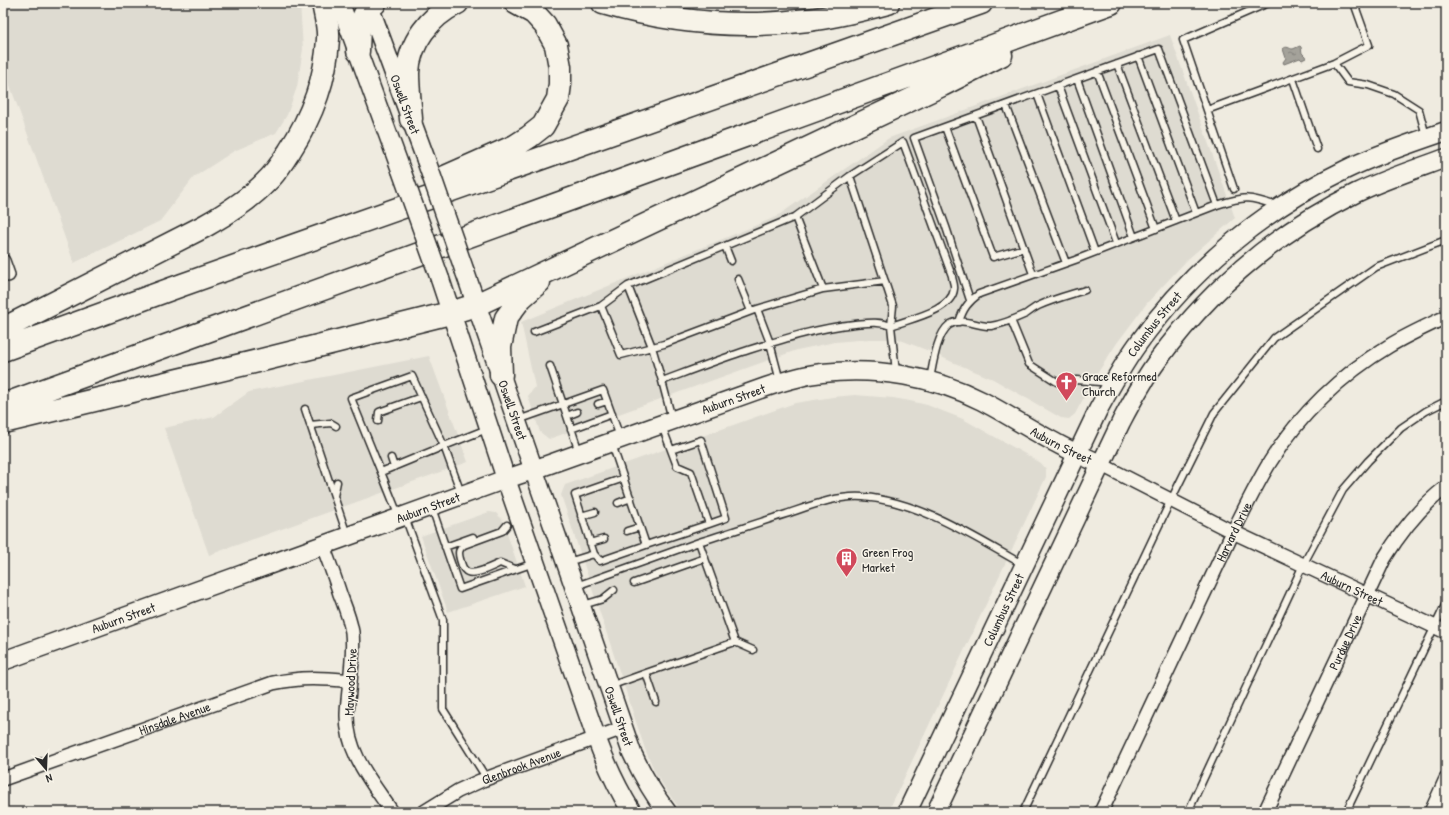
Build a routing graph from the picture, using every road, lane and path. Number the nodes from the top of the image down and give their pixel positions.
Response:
1 (323, 3) edge
2 (340, 3) edge
3 (457, 3) edge
4 (516, 3) edge
5 (603, 3) edge
6 (888, 3) edge
7 (981, 3) edge
8 (1111, 3) edge
9 (1268, 3) edge
10 (1354, 3) edge
11 (370, 4) edge
12 (1082, 13) junction
13 (358, 51) junction
14 (1138, 56) junction
15 (1334, 63) junction
16 (1117, 64) junction
17 (1097, 71) junction
18 (1077, 79) junction
19 (1293, 79) junction
20 (1058, 86) junction
21 (1037, 94) junction
22 (1006, 105) junction
23 (1207, 110) junction
24 (976, 116) junction
25 (411, 119) junction
26 (945, 127) junction
27 (1446, 130) edge
28 (1427, 138) junction
29 (1317, 149) dead end
30 (1446, 158) edge
31 (850, 176) junction
32 (1234, 189) dead end
33 (1217, 205) junction
34 (1279, 207) junction
35 (1196, 213) junction
36 (795, 217) junction
37 (1176, 221) junction
38 (1156, 229) junction
39 (1134, 237) junction
40 (1446, 240) edge
41 (1116, 244) junction
42 (725, 246) junction
43 (1024, 248) junction
44 (1095, 252) junction
45 (3, 261) edge
46 (731, 261) dead end
47 (1066, 263) junction
48 (557, 267) junction
49 (1033, 274) junction
50 (8, 275) dead end
51 (738, 279) dead end
52 (885, 281) junction
53 (182, 285) junction
54 (628, 286) junction
55 (823, 289) junction
56 (1085, 290) dead end
57 (970, 300) junction
58 (476, 305) junction
59 (601, 306) junction
60 (754, 310) junction
61 (450, 314) junction
62 (1446, 317) edge
63 (1011, 320) junction
64 (958, 322) junction
65 (891, 326) junction
66 (3, 329) edge
67 (534, 332) dead end
68 (770, 343) junction
69 (652, 347) junction
70 (3, 350) edge
71 (550, 366) dead end
72 (896, 374) junction
73 (501, 375) junction
74 (929, 380) junction
75 (662, 381) junction
76 (780, 382) junction
77 (1113, 383) junction
78 (421, 397) junction
79 (607, 401) junction
80 (1446, 401) edge
81 (563, 404) junction
82 (598, 404) dead end
83 (3, 405) edge
84 (305, 409) dead end
85 (576, 412) dead end
86 (612, 414) junction
87 (567, 416) junction
88 (516, 420) junction
89 (378, 421) dead end
90 (3, 422) edge
91 (667, 422) junction
92 (310, 425) junction
93 (336, 426) dead end
94 (489, 428) junction
95 (571, 429) junction
96 (616, 440) junction
97 (444, 446) junction
98 (671, 450) junction
99 (1077, 453) junction
100 (580, 454) junction
101 (391, 458) dead end
102 (1100, 464) junction
103 (394, 467) junction
104 (534, 470) junction
105 (381, 472) junction
106 (624, 478) junction
107 (506, 479) junction
108 (337, 482) dead end
109 (1446, 486) edge
110 (462, 495) junction
111 (334, 498) junction
112 (630, 498) junction
113 (1171, 500) junction
114 (618, 503) dead end
115 (431, 506) junction
116 (595, 512) dead end
117 (581, 516) junction
118 (402, 517) junction
119 (514, 523) junction
120 (709, 524) junction
121 (640, 527) junction
122 (627, 531) dead end
123 (1233, 532) junction
124 (347, 537) junction
125 (604, 539) dead end
126 (699, 542) junction
127 (590, 543) junction
128 (646, 545) junction
129 (323, 546) junction
130 (445, 547) junction
131 (594, 554) junction
132 (705, 558) junction
133 (535, 562) junction
134 (565, 562) junction
135 (1024, 565) junction
136 (1303, 565) junction
137 (515, 569) junction
138 (634, 583) dead end
139 (574, 587) junction
140 (614, 590) dead end
141 (1367, 595) junction
142 (1446, 603) edge
143 (580, 606) junction
144 (1434, 626) junction
145 (1446, 632) edge
146 (735, 642) junction
147 (753, 650) dead end
148 (3, 661) edge
149 (646, 673) junction
150 (350, 680) junction
151 (608, 687) junction
152 (656, 702) dead end
153 (622, 728) junction
154 (596, 737) junction
155 (487, 779) junction
156 (1446, 779) edge
157 (3, 780) edge
158 (392, 812) edge
159 (424, 812) edge
160 (632, 812) edge
161 (666, 812) edge
162 (907, 812) edge
163 (936, 812) edge
164 (1023, 812) edge
165 (1102, 812) edge
166 (1188, 812) edge
167 (1265, 812) edge
168 (1346, 812) edge
169 (1431, 812) edge

1 - 66 highway
2 - 13 main road, Oswell Street
3 - 25 highway
4 - 53 highway
5 - 6 highway
7 - 53 highway
8 - 12 highway
9 - 23 lane
10 - 15 lane
11 - 13 highway
11 - 25 main road, Oswell Street
12 - 48 highway
12 - 83 highway
13 - 61 main road, Oswell Street, bridge
14 - 16 lane
14 - 33 lane
14 - 35 lane
15 - 19 lane
15 - 28 lane
16 - 17 lane
16 - 37 lane
17 - 18 lane
17 - 38 lane
18 - 20 lane
18 - 39 lane
19 - 23 lane
19 - 29 lane
20 - 21 lane
20 - 41 lane
21 - 22 lane
21 - 44 lane
22 - 24 lane
22 - 47 lane
23 - 32 lane
24 - 26 lane
24 - 43 lane
25 - 58 main road, Oswell Street, bridge
26 - 43 lane
26 - 57 lane
27 - 28 main road, Columbus Street
28 - 34 main road, Columbus Street
30 - 102 main road, Columbus Street
31 - 36 lane
31 - 52 lane
31 - 65 lane
33 - 34 lane
33 - 35 lane
34 - 77 main road, Columbus Street
35 - 37 lane
36 - 42 lane
36 - 55 lane
37 - 38 lane
38 - 39 lane
39 - 41 lane
40 - 113 lane
41 - 44 lane
42 - 46 lane
42 - 54 lane
43 - 49 lane
44 - 47 lane
45 - 50 street
47 - 49 lane
48 - 58 highway
48 - 73 highway
49 - 57 lane
51 - 60 lane
52 - 55 lane
52 - 65 lane
53 - 70 highway
54 - 59 lane
54 - 69 lane
55 - 60 lane
56 - 63 lane
57 - 64 lane
58 - 61 highway
58 - 73 main road, Oswell Street
59 - 67 lane
59 - 69 lane
60 - 68 lane
60 - 69 lane
61 - 90 highway
61 - 94 main road, Oswell Street
62 - 123 street, Harvard Drive
63 - 64 lane
63 - 77 lane
64 - 74 lane
65 - 68 lane
65 - 72 lane
68 - 75 lane
68 - 76 lane
69 - 75 lane
71 - 81 lane
72 - 74 main road, Auburn Street
72 - 76 main road, Auburn Street
73 - 88 main road, Oswell Street
74 - 99 main road, Auburn Street
75 - 91 lane
76 - 91 main road, Auburn Street
77 - 99 main road, Columbus Street
78 - 89 lane
78 - 97 lane
78 - 105 lane
79 - 81 lane
79 - 82 lane
79 - 86 lane
80 - 136 lane
81 - 87 lane
81 - 88 lane
84 - 92 lane
85 - 87 lane
86 - 95 lane
86 - 96 lane
87 - 95 lane
88 - 104 main road, Oswell Street
91 - 96 main road, Auburn Street
91 - 98 lane
92 - 93 lane
92 - 111 lane
94 - 97 lane
94 - 107 main road, Oswell Street
95 - 100 lane
96 - 100 main road, Auburn Street
96 - 106 lane
97 - 103 lane
97 - 110 lane
98 - 120 lane
98 - 120 lane
99 - 102 main road, Auburn Street
99 - 135 main road, Columbus Street
100 - 104 main road, Auburn Street
101 - 103 lane
102 - 113 street, Auburn Street
102 - 163 main road, Columbus Street
103 - 105 lane
104 - 107 main road, Auburn Street
104 - 134 main road, Oswell Street
105 - 118 lane
106 - 112 lane
106 - 117 lane
107 - 110 main road, Auburn Street
107 - 119 main road, Oswell Street
108 - 111 lane
109 - 141 street, Purdue Drive
110 - 115 main road, Auburn Street
111 - 124 lane
112 - 114 lane
112 - 121 lane
113 - 123 street, Auburn Street
113 - 164 lane
115 - 118 main road, Auburn Street
115 - 130 lane
116 - 117 lane
117 - 127 lane
118 - 124 main road, Auburn Street
118 - 155 lane
119 - 130 lane
119 - 133 main road, Oswell Street
119 - 137 lane
120 - 128 lane
121 - 122 lane
121 - 128 lane
123 - 136 street, Auburn Street
123 - 165 street, Harvard Drive
124 - 129 main road, Auburn Street
125 - 127 lane
126 - 132 lane
126 - 135 lane
126 - 139 lane
127 - 131 lane
128 - 131 lane
129 - 148 main road, Auburn Street
129 - 150 street, Maywood Drive
130 - 137 lane
131 - 134 lane
132 - 138 lane
132 - 146 lane
133 - 137 lane
133 - 154 main road, Oswell Street
134 - 139 main road, Oswell Street
135 - 162 main road, Columbus Street
136 - 141 street, Auburn Street
136 - 166 lane
139 - 143 main road, Oswell Street
140 - 143 lane
141 - 144 street, Auburn Street
141 - 167 street, Purdue Drive
142 - 144 lane
143 - 151 main road, Oswell Street
144 - 145 street, Auburn Street
144 - 168 lane
146 - 147 lane
146 - 149 lane
149 - 151 lane
149 - 152 lane
150 - 157 street, Hinsdale Avenue
150 - 158 street, Maywood Drive
151 - 153 main road, Oswell Street
153 - 154 street, Glenbrook Avenue
153 - 161 main road, Oswell Street
154 - 155 street, Glenbrook Avenue
154 - 160 main road, Oswell Street
155 - 159 street, Glenbrook Avenue
156 - 169 street

